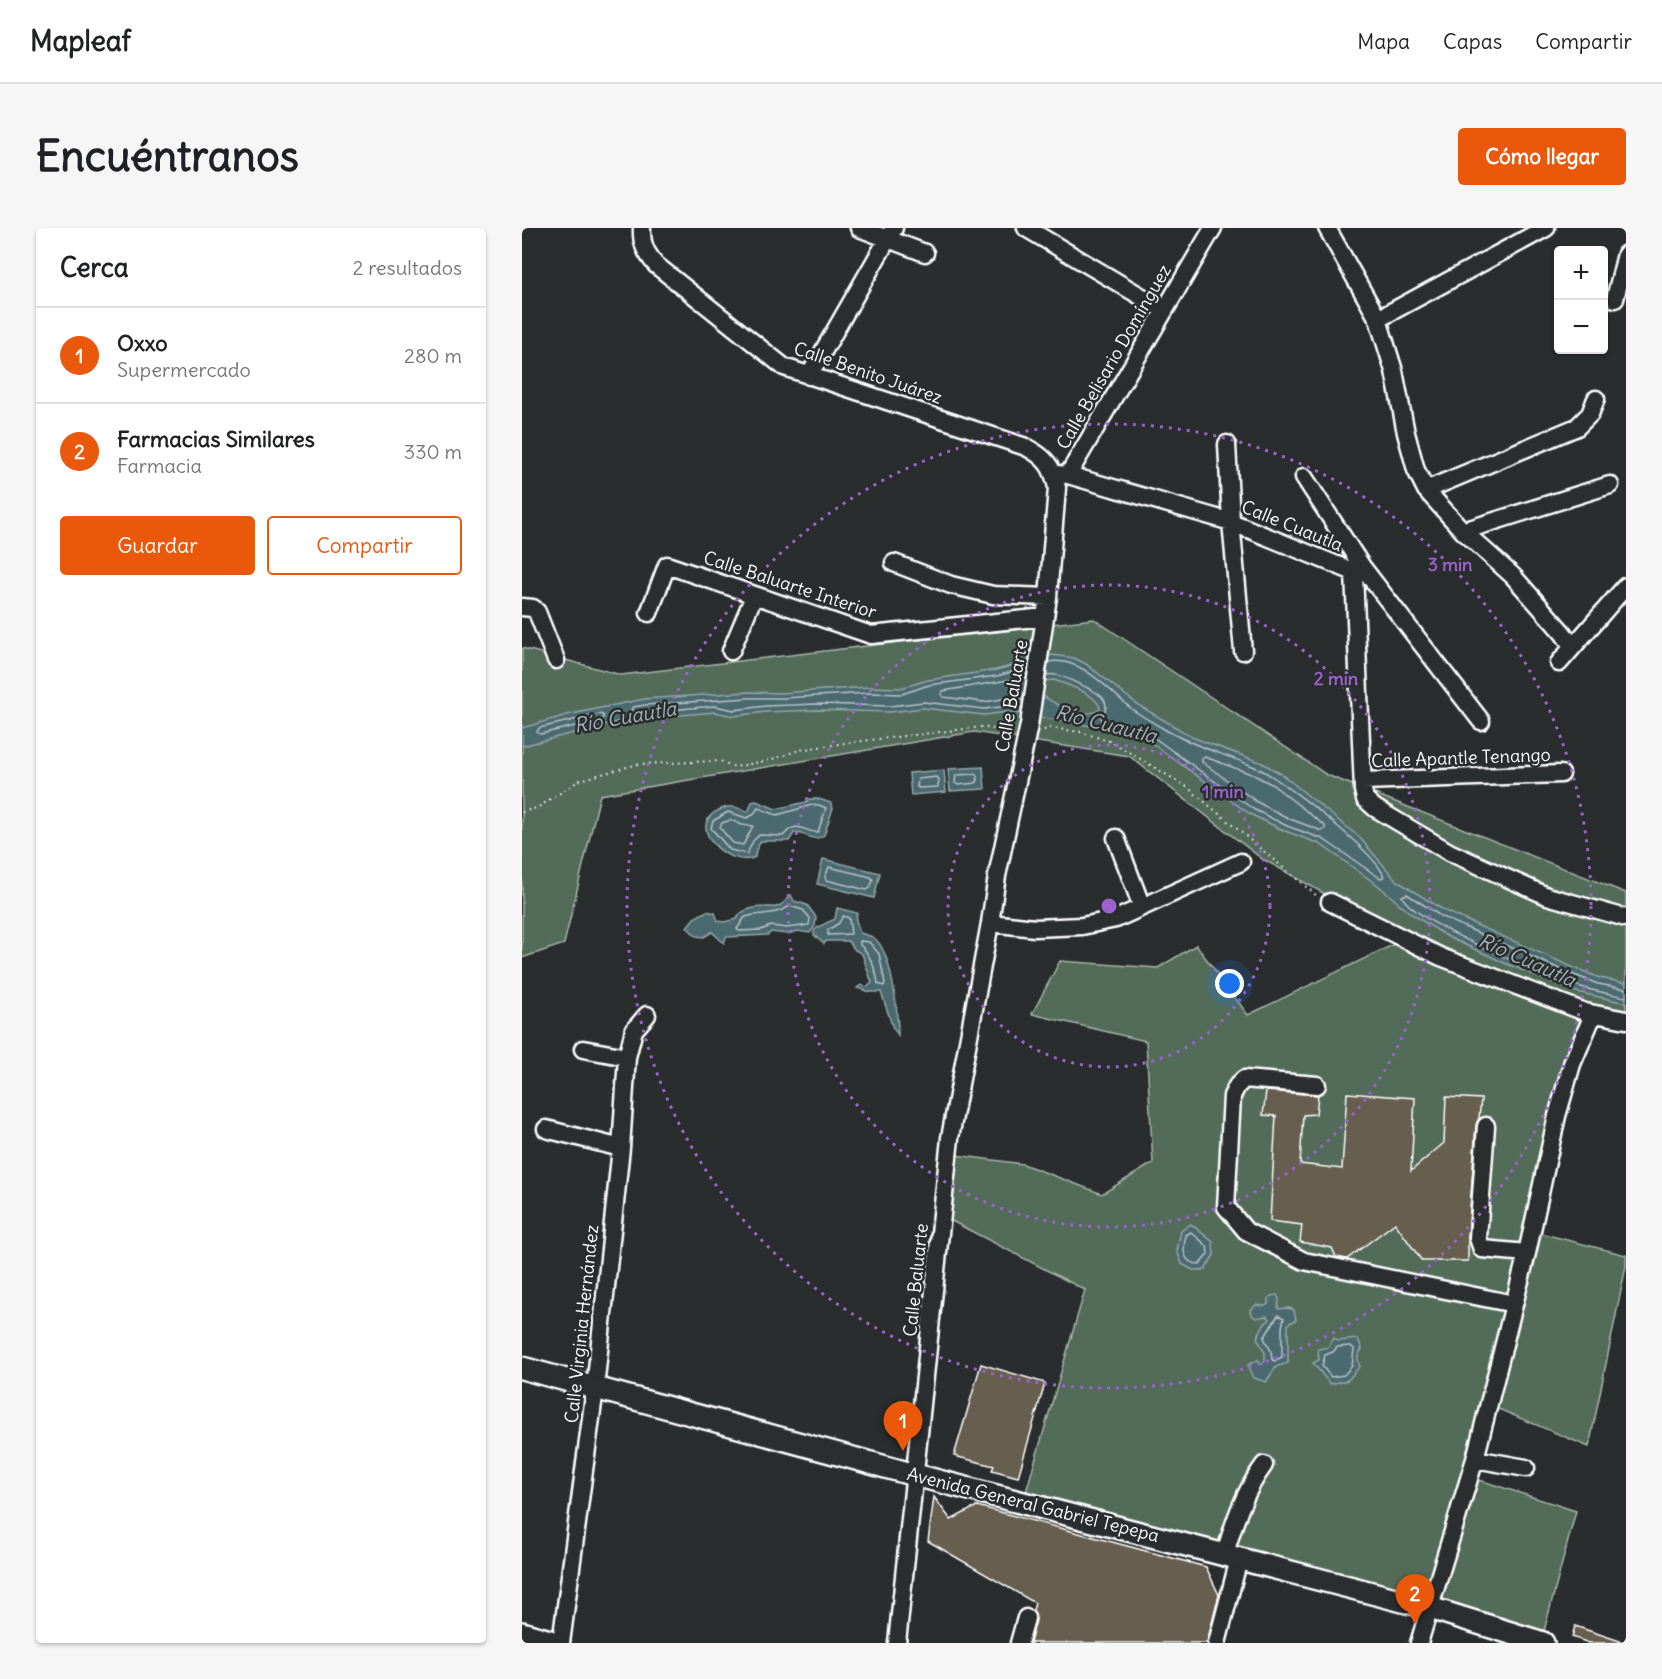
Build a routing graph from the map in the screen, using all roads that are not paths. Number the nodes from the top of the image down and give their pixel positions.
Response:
1 (642, 228) edge
2 (859, 228) edge
3 (1026, 228) edge
4 (1213, 228) edge
5 (1327, 228) edge
6 (1546, 228) edge
7 (891, 234) edge
8 (926, 254) dead end
9 (1626, 254) edge
10 (1615, 299) dead end
11 (1164, 310) junction
12 (1378, 319) junction
13 (809, 376) junction
14 (1596, 399) dead end
15 (1227, 444) dead end
16 (1061, 474) junction
17 (1304, 477) dead end
18 (1610, 485) dead end
19 (1426, 490) junction
20 (1231, 522) junction
21 (1464, 531) junction
22 (894, 563) dead end
23 (1359, 570) junction
24 (1626, 586) edge
25 (754, 596) junction
26 (1048, 597) junction
27 (528, 607) edge
28 (649, 613) dead end
29 (1045, 617) junction
30 (1572, 646) junction
31 (731, 651) dead end
32 (1243, 651) dead end
33 (556, 660) dead end
34 (1559, 663) dead end
35 (1482, 721) dead end
36 (1561, 774) dead end
37 (1364, 790) junction
38 (1116, 838) dead end
39 (1241, 862) dead end
40 (1330, 902) road end
41 (1142, 907) junction
42 (1626, 918) edge
43 (990, 923) junction
44 (647, 1015) dead end
45 (1593, 1015) junction
46 (1626, 1020) edge
47 (584, 1049) dead end
48 (627, 1057) junction
49 (1317, 1084) dead end
50 (1486, 1126) dead end
51 (546, 1129) dead end
52 (621, 1148) junction
53 (1527, 1253) junction
54 (1515, 1304) junction
55 (522, 1368) edge
56 (596, 1388) junction
57 (1475, 1459) junction
58 (1264, 1465) dead end
59 (1526, 1468) dead end
60 (915, 1475) junction
61 (1232, 1556) junction
62 (1430, 1608) junction
63 (1026, 1618) dead end
64 (522, 1633) edge
65 (556, 1643) edge
66 (561, 1643) edge
67 (897, 1643) edge
68 (1019, 1643) edge
69 (1217, 1643) edge
70 (1419, 1643) edge
71 (1543, 1643) edge

1 - 13 street, Calle Benito Juárez
2 - 7 street
3 - 11 street
4 - 11 street, Calle Belisario Domínguez
5 - 12 street
6 - 12 street
7 - 8 street
7 - 13 street
9 - 10 street
11 - 16 street, Calle Belisario Domínguez
12 - 19 street
13 - 16 street, Calle Benito Juárez
14 - 19 street
15 - 20 street
16 - 20 street, Calle Cuautla
16 - 26 street, Calle Baluarte
17 - 23 street
18 - 21 street
19 - 21 street
20 - 23 street, Calle Cuautla
20 - 32 street
21 - 30 street
22 - 26 street
23 - 35 street
23 - 37 street
24 - 30 street
25 - 28 street, Calle Baluarte Interior
25 - 29 street, Calle Baluarte Interior
25 - 31 street
26 - 29 street, Calle Baluarte
27 - 33 street
29 - 43 street, Calle Baluarte
30 - 34 street
36 - 37 street, Calle Apantle Tenango
37 - 42 street
38 - 41 street
39 - 41 street
40 - 45 street
41 - 43 street
43 - 60 street, Calle Baluarte
44 - 48 street, Calle Virginia Hernández
45 - 46 street
45 - 53 street
47 - 48 street
48 - 52 street, Calle Virginia Hernández
49 - 54 street
50 - 53 street
51 - 52 street
52 - 56 street, Calle Virginia Hernández
53 - 54 street
54 - 57 street
55 - 56 main road, Avenida General Gabriel Tepepa
56 - 60 main road, Avenida General Gabriel Tepepa
56 - 66 street, Calle Virginia Hernández
57 - 59 street
57 - 62 street
58 - 61 street
60 - 61 main road, Avenida General Gabriel Tepepa
60 - 67 street, Calle Baluarte
61 - 62 main road, Avenida General Gabriel Tepepa
61 - 69 street
62 - 70 street
62 - 71 main road, Avenida General Gabriel Tepepa
63 - 68 street
64 - 65 main road

